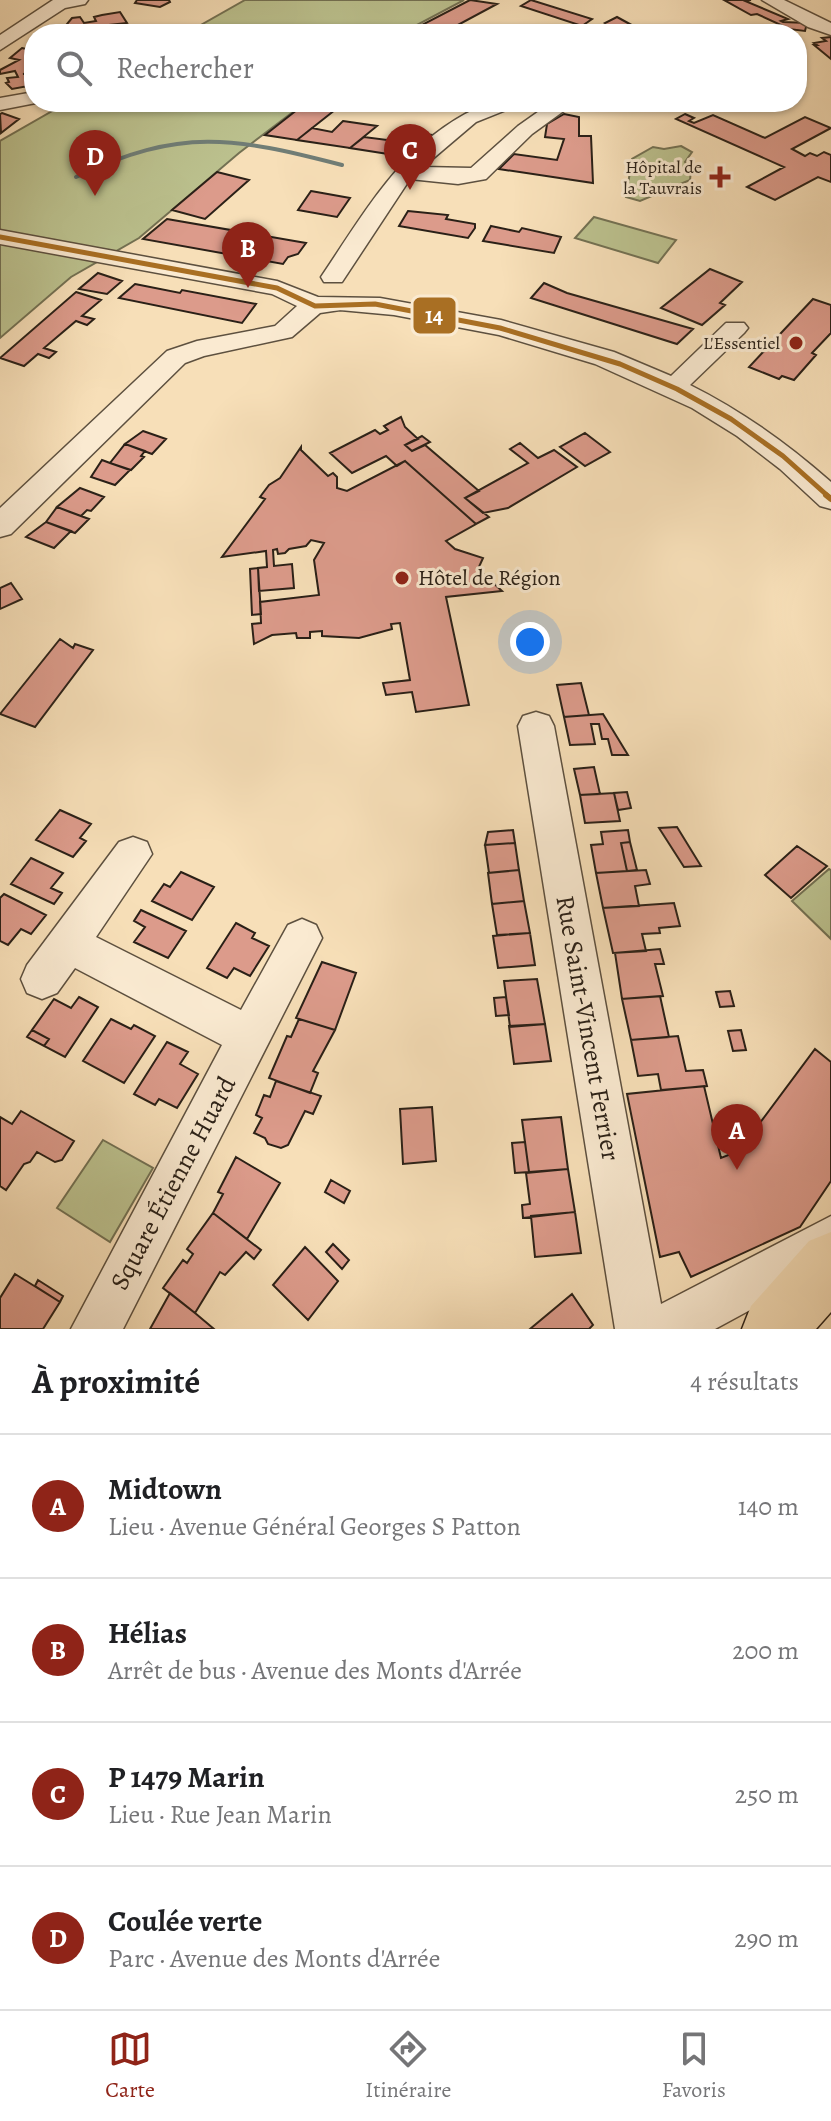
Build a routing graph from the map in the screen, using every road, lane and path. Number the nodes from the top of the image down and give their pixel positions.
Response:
1 (771, 0) edge
2 (65, 1) edge
3 (29, 24) edge
4 (24, 27) edge
5 (831, 29) edge
6 (1, 42) edge
7 (24, 100) edge
8 (0, 104) edge
9 (482, 112) edge
10 (551, 112) edge
11 (404, 172) junction
12 (0, 223) edge
13 (0, 237) edge
14 (341, 289) junction
15 (305, 293) junction
16 (735, 328) dead end
17 (682, 379) junction
18 (831, 479) edge
19 (831, 499) edge
20 (0, 526) edge
21 (536, 726) dead end
22 (133, 854) dead end
23 (302, 938) dead end
24 (68, 943) junction
25 (42, 979) dead end
26 (250, 1037) junction
27 (831, 1240) edge
28 (831, 1263) edge
29 (768, 1318) edge
30 (96, 1329) edge
31 (640, 1329) edge
32 (665, 1329) edge

1 - 5 street
2 - 3 street
4 - 6 street
7 - 8 street
9 - 11 street
10 - 11 street
11 - 14 street
12 - 15 street
13 - 15 street
14 - 15 street
14 - 17 street
14 - 19 street
15 - 20 street
16 - 17 street
17 - 18 street
21 - 31 street, Rue Saint-Vincent Ferrier
22 - 24 street
23 - 26 street, Square Étienne Huard
24 - 25 street
24 - 26 street
26 - 30 street, Square Étienne Huard
27 - 29 street
28 - 29 main road
29 - 32 street

